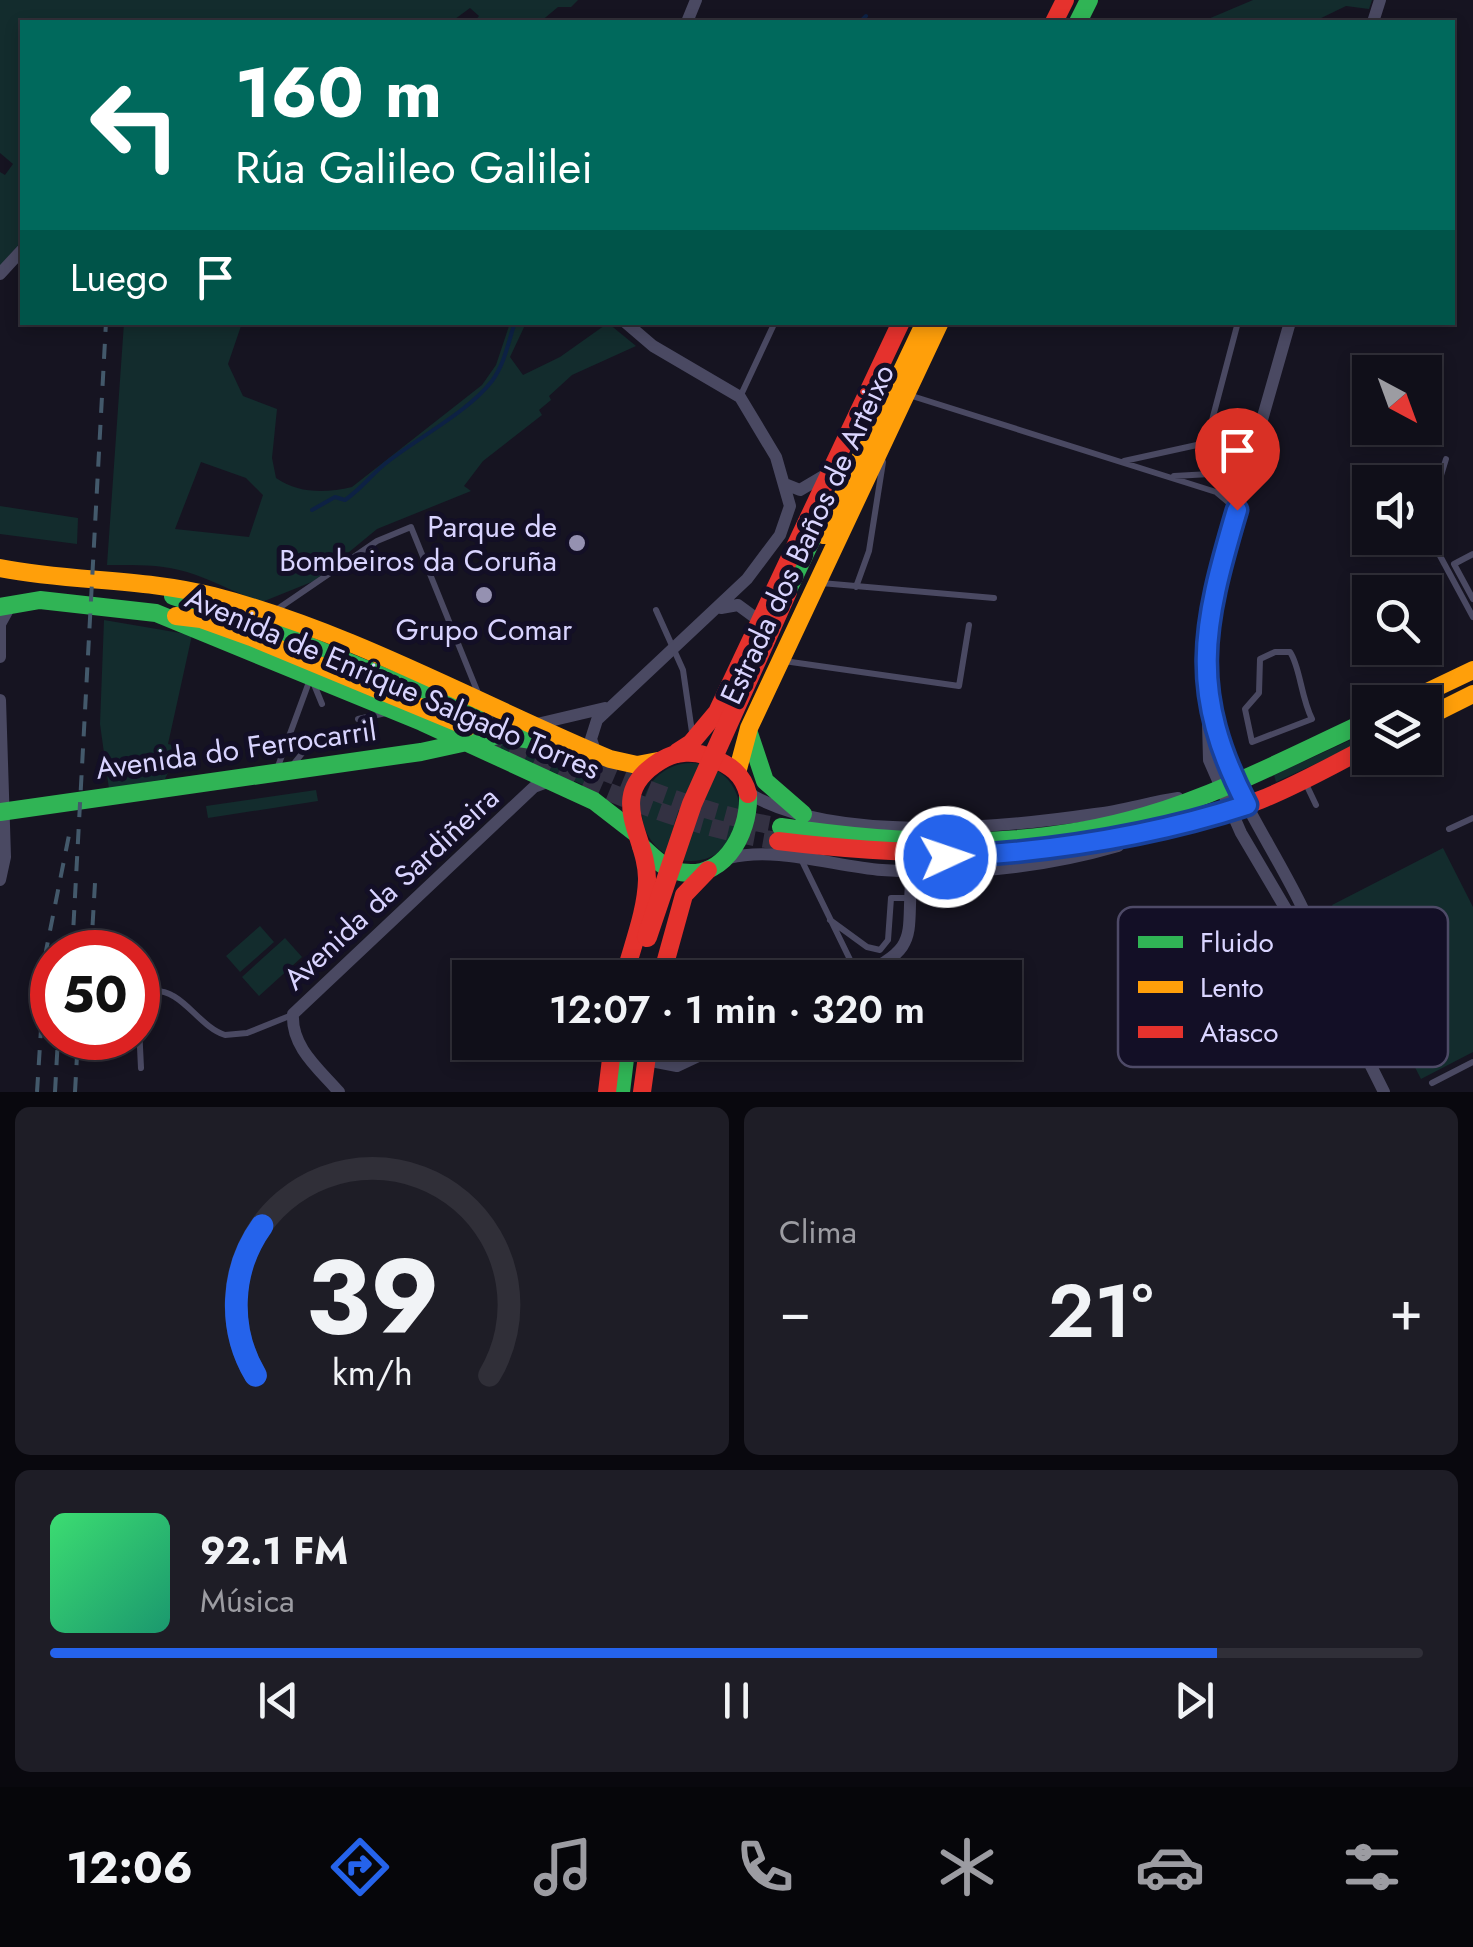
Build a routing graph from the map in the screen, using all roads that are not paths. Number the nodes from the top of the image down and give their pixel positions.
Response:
1 (20, 252) edge
2 (0, 274) edge
3 (628, 325) edge
4 (774, 325) edge
5 (900, 325) edge
6 (915, 325) edge
7 (924, 325) edge
8 (939, 325) edge
9 (1237, 325) edge
10 (1289, 325) edge
11 (906, 394) junction
12 (740, 397) junction
13 (886, 437) junction
14 (1446, 458) dead end
15 (1122, 462) junction
16 (1248, 472) junction
17 (826, 474) junction
18 (1170, 476) junction
19 (785, 484) junction
20 (1237, 510) junction
21 (1472, 554) edge
22 (1443, 562) junction
23 (1454, 564) junction
24 (0, 568) edge
25 (35, 576) junction
26 (747, 579) junction
27 (0, 581) edge
28 (815, 582) junction
29 (856, 587) junction
30 (147, 588) junction
31 (791, 594) junction
32 (994, 598) dead end
33 (1473, 599) edge
34 (3, 604) edge
35 (721, 608) junction
36 (656, 610) dead end
37 (156, 613) junction
38 (269, 614) junction
39 (754, 616) junction
40 (1473, 617) edge
41 (969, 625) dead end
42 (0, 644) edge
43 (677, 650) junction
44 (0, 657) edge
45 (780, 660) junction
46 (1473, 670) edge
47 (312, 676) junction
48 (1442, 685) edge
49 (727, 686) joint
50 (1473, 694) edge
51 (0, 700) edge
52 (322, 704) dead end
53 (1248, 704) joint
54 (608, 707) junction
55 (1442, 710) edge
56 (396, 711) junction
57 (358, 718) dead end
58 (473, 720) junction
59 (537, 724) junction
60 (749, 728) junction
61 (1352, 728) edge
62 (692, 736) junction
63 (308, 746) dead end
64 (596, 754) junction
65 (1352, 755) edge
66 (665, 758) junction
67 (282, 772) junction
68 (736, 773) junction
69 (1304, 778) junction
70 (550, 781) junction
71 (1220, 788) junction
72 (748, 793) junction
73 (1316, 806) dead end
74 (1238, 808) junction
75 (1, 812) edge
76 (803, 814) junction
77 (1473, 818) edge
78 (1174, 826) junction
79 (1449, 830) dead end
80 (638, 839) junction
81 (729, 858) junction
82 (802, 861) junction
83 (708, 870) junction
84 (912, 871) junction
85 (0, 880) edge
86 (909, 898) junction
87 (1297, 907) edge
88 (830, 920) junction
89 (647, 933) junction
90 (633, 960) edge
91 (642, 960) edge
92 (646, 960) edge
93 (665, 960) edge
94 (848, 960) edge
95 (884, 960) edge
96 (294, 1014) junction
97 (611, 1060) edge
98 (625, 1060) edge
99 (640, 1060) edge
100 (643, 1060) edge
101 (666, 1060) edge
102 (690, 1060) edge
103 (1473, 1062) edge
104 (1372, 1067) edge
105 (141, 1068) dead end
106 (1432, 1082) dead end
107 (339, 1092) edge
108 (607, 1092) edge
109 (621, 1092) edge
110 (630, 1092) edge
111 (642, 1092) edge
112 (1384, 1092) edge

1 - 2 street
3 - 12 street
4 - 12 lane
5 - 17 main road, Estrada dos Baños de Arteixo
6 - 31 main road, Estrada dos Baños de Arteixo
7 - 31 main road, Estrada dos Baños de Arteixo
8 - 11 main road, Estrada dos Baños de Arteixo
9 - 15 lane
10 - 16 street
11 - 13 main road, Estrada dos Baños de Arteixo
11 - 15 lane
12 - 19 street
13 - 28 main road, Estrada dos Baños de Arteixo
13 - 29 lane
14 - 22 lane
15 - 18 lane
16 - 18 lane
16 - 20 street
17 - 19 street
17 - 39 main road, Estrada dos Baños de Arteixo
18 - 20 lane
19 - 26 street, Estrada dos Baños de Arteixo
20 - 71 street
21 - 23 lane
22 - 23 lane
22 - 40 lane
23 - 33 lane
24 - 25 main road, Avenida de Enrique Salgado Torres
25 - 27 main road
25 - 30 main road, Avenida de Enrique Salgado Torres
26 - 35 street, Estrada dos Baños de Arteixo
26 - 39 street, Estrada dos Baños de Arteixo
28 - 29 lane
28 - 45 main road, Estrada dos Baños de Arteixo
29 - 32 lane
30 - 38 main road, Avenida de Enrique Salgado Torres
30 - 58 main road
31 - 89 main road, bridge
34 - 37 main road, Avenida de Enrique Salgado Torres
34 - 42 street
35 - 39 street, Estrada dos Baños de Arteixo
35 - 43 street, Estrada dos Baños de Arteixo
36 - 43 lane
37 - 47 main road, Avenida de Enrique Salgado Torres
37 - 58 main road
38 - 58 main road, Avenida de Enrique Salgado Torres
38 - 58 lane
39 - 49 main road, Estrada dos Baños de Arteixo
41 - 45 lane
42 - 44 street
43 - 54 street, Estrada dos Baños de Arteixo
43 - 62 lane
45 - 60 main road, Estrada dos Baños de Arteixo
46 - 48 main road
47 - 52 lane
47 - 56 main road, Avenida de Enrique Salgado Torres
47 - 67 lane
49 - 62 main road, Avenida de Enrique Salgado Torres
50 - 55 main road
51 - 75 street
53 - 53 lane
54 - 59 street, Avenida de Enrique Salgado Torres
54 - 64 street
56 - 57 lane
56 - 58 main road, Avenida de Enrique Salgado Torres
58 - 59 main road, Avenida de Enrique Salgado Torres
58 - 64 main road, Avenida do Ferrocarril
58 - 67 main road, Avenida do Ferrocarril
58 - 70 main road, Avenida de Enrique Salgado Torres
59 - 64 main road, Avenida de Enrique Salgado Torres
60 - 68 main road, Estrada dos Baños de Arteixo
60 - 76 main road
61 - 71 main road
62 - 64 main road, Avenida de Enrique Salgado Torres
62 - 66 main road
63 - 67 lane
64 - 66 main road, Avenida de Enrique Salgado Torres
65 - 69 main road
66 - 68 main road
66 - 80 main road
67 - 75 main road, Avenida do Ferrocarril
68 - 72 main road
69 - 73 lane
69 - 74 main road
70 - 80 main road, Avenida de Enrique Salgado Torres
70 - 89 main road
70 - 96 street, Avenida da Sardiñeira
71 - 74 street
71 - 76 street
71 - 78 main road
72 - 76 street
72 - 81 main road
74 - 78 main road
74 - 87 street
75 - 85 street
77 - 79 lane
78 - 84 street
80 - 83 main road
80 - 89 main road
81 - 82 street
81 - 83 main road
82 - 84 street
82 - 88 lane
83 - 93 main road
84 - 86 street
86 - 88 lane
86 - 95 street
88 - 94 lane
89 - 90 main road
89 - 91 main road
89 - 92 main road
96 - 105 lane
96 - 107 street, Avenida da Sardiñeira
97 - 108 main road
98 - 109 main road
99 - 110 main road
100 - 111 main road
101 - 102 street
103 - 106 lane
104 - 112 street

